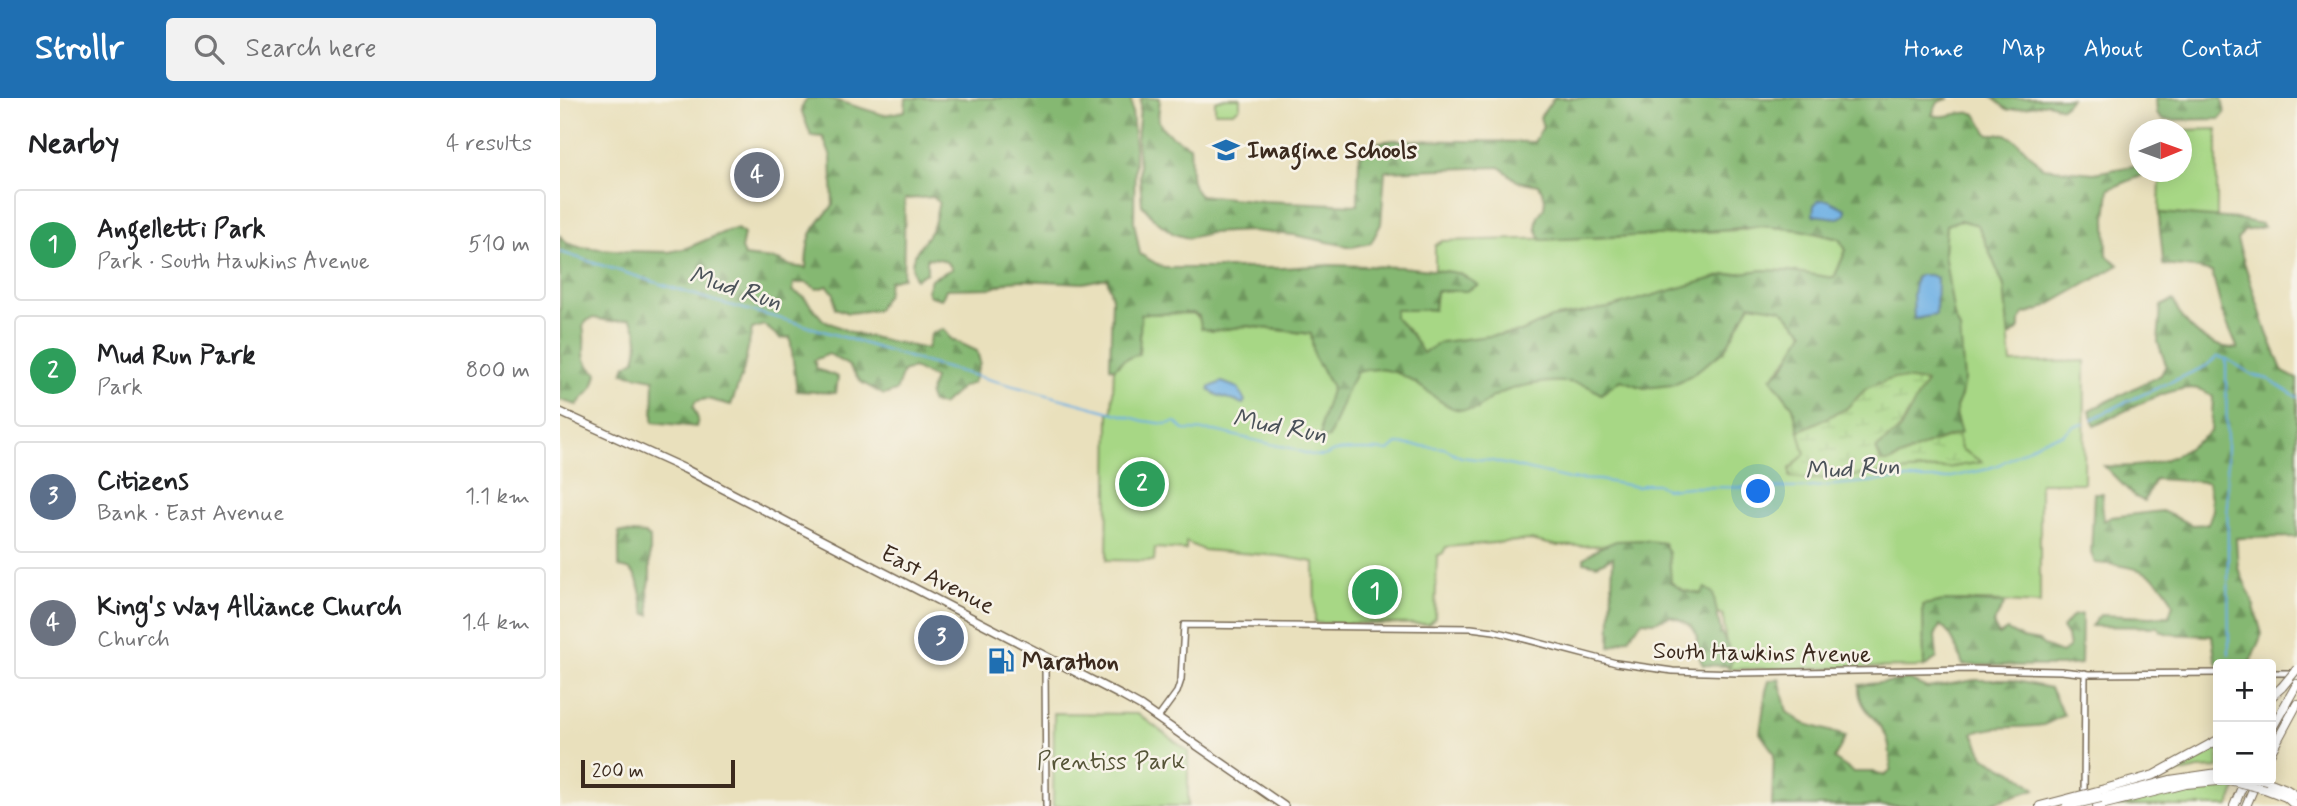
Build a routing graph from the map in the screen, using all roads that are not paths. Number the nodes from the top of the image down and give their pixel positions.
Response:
1 (560, 412) edge
2 (1044, 656) junction
3 (2297, 671) edge
4 (2085, 673) junction
5 (2213, 673) edge
6 (2276, 673) edge
7 (2296, 686) edge
8 (2276, 692) edge
9 (2297, 704) edge
10 (1158, 718) junction
11 (2276, 722) edge
12 (2213, 743) edge
13 (2276, 743) edge
14 (2213, 774) edge
15 (2213, 781) edge
16 (2243, 785) edge
17 (2256, 785) edge
18 (2268, 785) edge
19 (2270, 785) edge
20 (2297, 796) edge
21 (2100, 800) edge
22 (2067, 804) edge
23 (1046, 806) edge
24 (1284, 806) edge
25 (2040, 806) edge
26 (2084, 806) edge
27 (2234, 806) edge
28 (2246, 806) edge
29 (2297, 806) edge

1 - 2 main road, East Avenue
2 - 10 main road, East Avenue
2 - 23 street
3 - 6 street
3 - 8 highway, bridge
4 - 5 street, South Hawkins Avenue
4 - 10 street, South Hawkins Avenue
4 - 26 street
7 - 11 highway
9 - 13 highway
10 - 24 main road, East Avenue
12 - 21 highway
14 - 21 highway
15 - 21 highway
16 - 27 highway
17 - 28 highway
18 - 29 highway
19 - 20 highway
21 - 22 highway, bridge
22 - 25 highway

